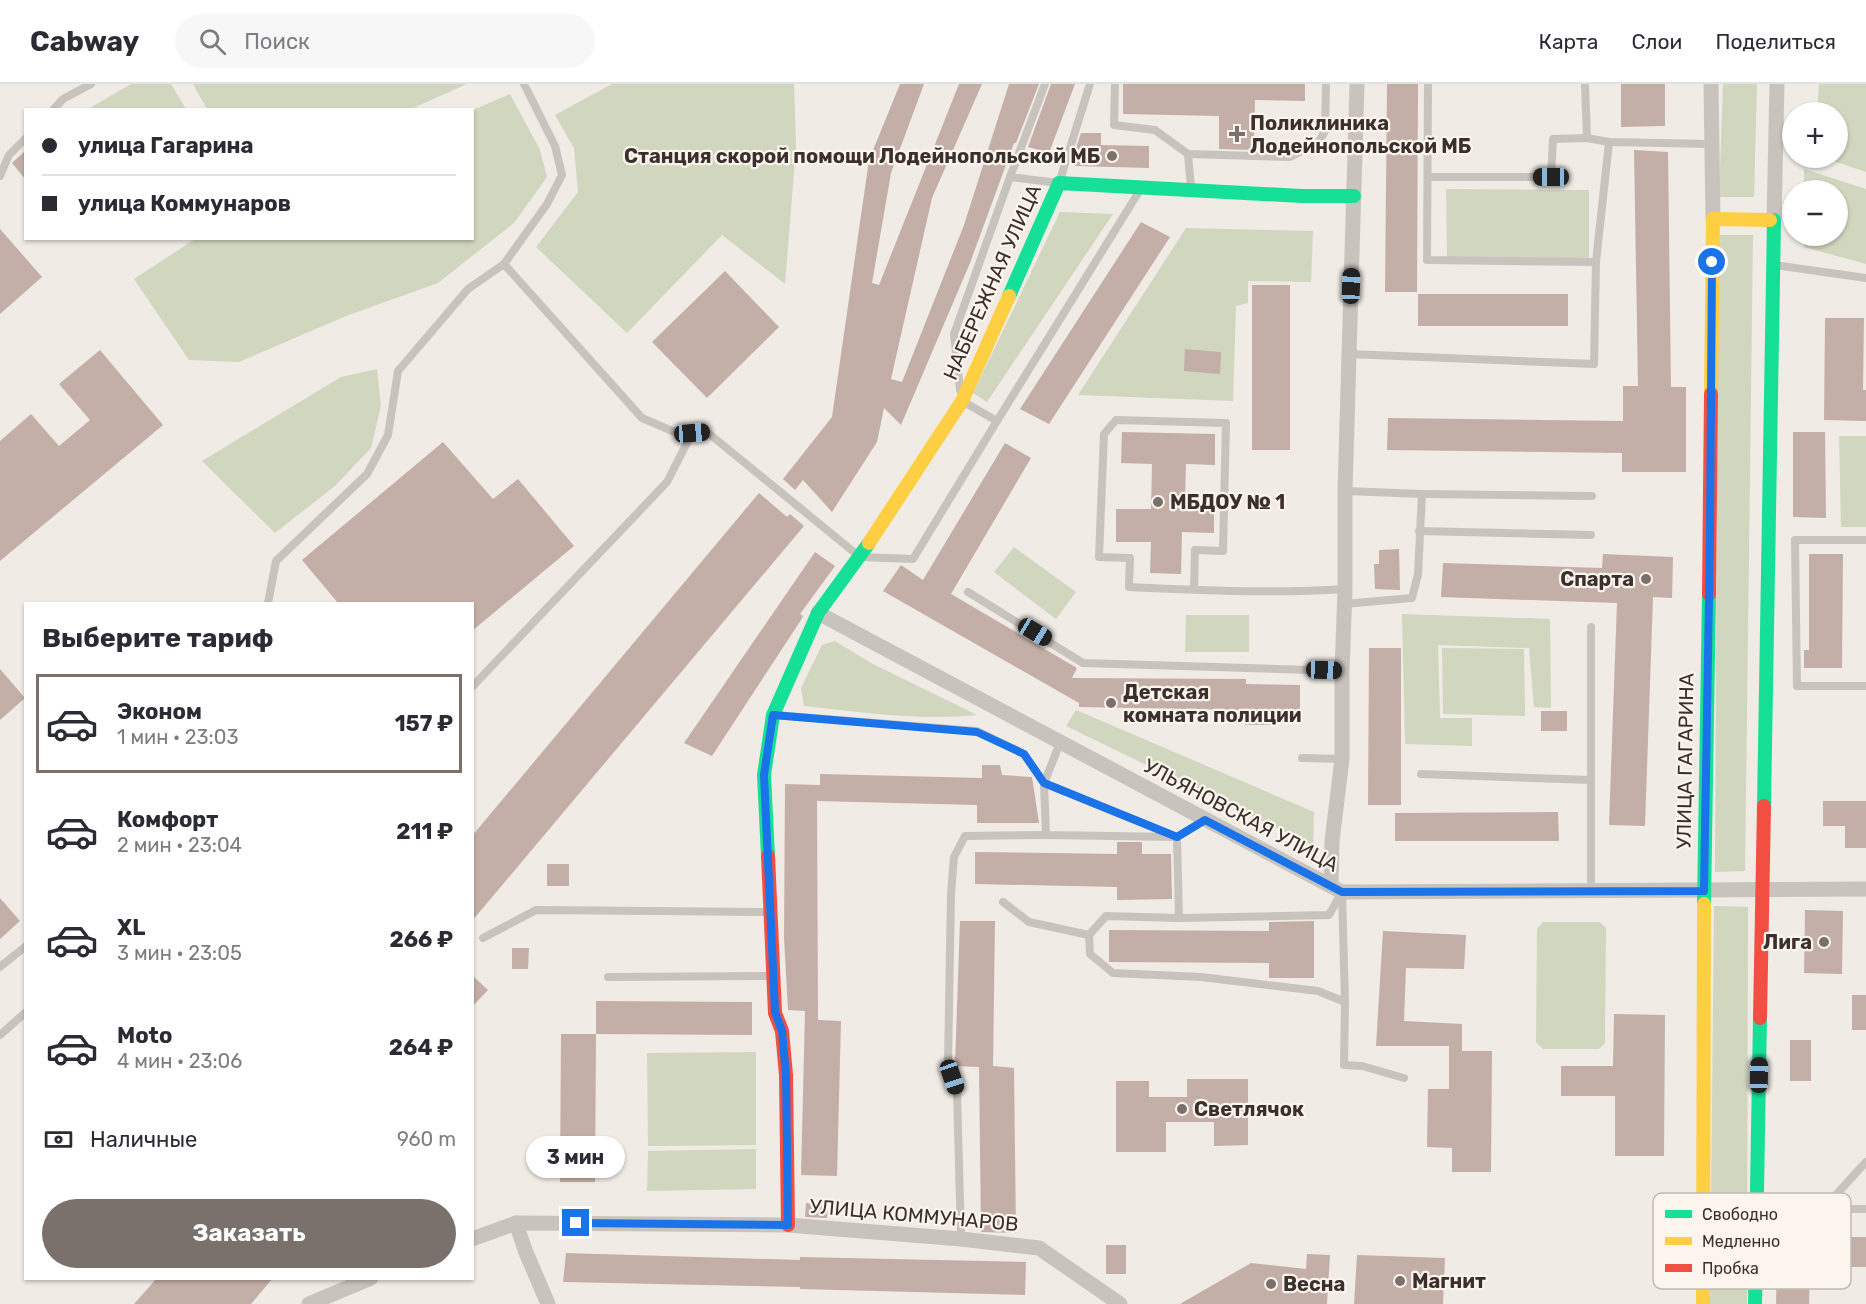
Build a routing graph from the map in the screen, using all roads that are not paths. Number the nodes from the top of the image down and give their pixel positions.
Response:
1 (92, 84) edge
2 (524, 84) edge
3 (1045, 84) edge
4 (1090, 84) edge
5 (1115, 84) edge
6 (1326, 84) edge
7 (1357, 84) edge
8 (1428, 84) edge
9 (1585, 84) edge
10 (1711, 84) edge
11 (1776, 84) edge
12 (55, 108) edge
13 (1587, 138) junction
14 (24, 140) edge
15 (1609, 142) junction
16 (1711, 144) junction
17 (1188, 154) junction
18 (0, 176) edge
19 (1010, 177) junction
20 (1428, 177) junction
21 (1059, 183) junction
22 (1142, 186) junction
23 (1191, 190) junction
24 (1354, 196) junction
25 (1713, 219) junction
26 (1774, 220) junction
27 (1596, 262) junction
28 (504, 264) junction
29 (1773, 265) junction
30 (1866, 278) edge
31 (1349, 354) junction
32 (962, 401) junction
33 (997, 422) junction
34 (692, 433) junction
35 (1345, 491) junction
36 (1422, 494) junction
37 (1592, 496) dead end
38 (1419, 531) junction
39 (1591, 535) dead end
40 (1866, 540) edge
41 (860, 557) junction
42 (1194, 589) junction
43 (968, 592) dead end
44 (1345, 597) junction
45 (268, 602) edge
46 (818, 613) junction
47 (1591, 627) dead end
48 (1342, 671) junction
49 (474, 685) edge
50 (1866, 686) edge
51 (773, 715) junction
52 (1059, 743) junction
53 (1302, 758) dead end
54 (1342, 759) junction
55 (1421, 774) dead end
56 (1591, 780) junction
57 (1044, 783) junction
58 (1205, 820) junction
59 (1046, 835) junction
60 (1177, 837) junction
61 (1336, 889) junction
62 (1866, 889) edge
63 (1591, 890) junction
64 (1762, 890) junction
65 (1704, 891) junction
66 (1003, 902) dead end
67 (769, 912) junction
68 (1179, 918) junction
69 (1089, 934) junction
70 (483, 938) dead end
71 (24, 948) edge
72 (0, 967) edge
73 (608, 976) dead end
74 (773, 976) junction
75 (1345, 1002) junction
76 (24, 1014) edge
77 (1, 1031) edge
78 (1404, 1078) dead end
79 (1866, 1162) edge
80 (1703, 1193) edge
81 (1757, 1193) edge
82 (1837, 1193) edge
83 (516, 1223) junction
84 (788, 1225) junction
85 (474, 1238) edge
86 (961, 1239) junction
87 (366, 1280) edge
88 (1702, 1289) edge
89 (1755, 1289) edge
90 (309, 1304) edge
91 (548, 1304) edge
92 (1120, 1304) edge
93 (1702, 1304) edge
94 (1755, 1304) edge

1 - 12 lane
2 - 28 lane
3 - 19 lane
4 - 21 lane
5 - 17 lane
6 - 17 lane
7 - 24 street
8 - 20 lane
9 - 13 lane
10 - 16 street, УЛИЦА ГАГАРИНА
11 - 26 street
13 - 15 lane
13 - 20 lane
14 - 18 lane
15 - 16 lane
15 - 27 lane
16 - 25 street, УЛИЦА ГАГАРИНА
17 - 23 lane
19 - 21 lane
19 - 32 lane
20 - 27 lane
21 - 22 street, НАБЕРЕЖНАЯ УЛИЦА
21 - 32 street, НАБЕРЕЖНАЯ УЛИЦА
22 - 23 street, НАБЕРЕЖНАЯ УЛИЦА
22 - 33 lane
23 - 24 street, НАБЕРЕЖНАЯ УЛИЦА
24 - 31 street
25 - 26 street
25 - 65 street, УЛИЦА ГАГАРИНА
26 - 29 street
27 - 31 lane
28 - 34 lane
28 - 45 lane
29 - 30 lane
29 - 64 street
31 - 35 street
32 - 33 lane
32 - 41 street, НАБЕРЕЖНАЯ УЛИЦА
33 - 41 lane
34 - 41 lane
34 - 49 lane
35 - 36 lane
35 - 44 street
36 - 37 lane
36 - 38 lane
38 - 39 lane
38 - 44 lane
40 - 50 lane
41 - 46 street, НАБЕРЕЖНАЯ УЛИЦА
42 - 42 lane
42 - 44 lane
43 - 48 lane
44 - 48 street
46 - 51 street, НАБЕРЕЖНАЯ УЛИЦА
46 - 52 street, УЛЬЯНОВСКАЯ УЛИЦА
47 - 56 lane
48 - 54 street
51 - 57 lane
51 - 67 street, НАБЕРЕЖНАЯ УЛИЦА
52 - 57 lane
52 - 58 street, УЛЬЯНОВСКАЯ УЛИЦА
53 - 54 lane
54 - 61 street
55 - 56 lane
56 - 63 lane
57 - 59 lane
57 - 60 lane
58 - 60 lane
58 - 61 street, УЛЬЯНОВСКАЯ УЛИЦА
59 - 60 lane
59 - 86 lane
60 - 68 lane
61 - 63 street, УЛЬЯНОВСКАЯ УЛИЦА
61 - 68 lane
61 - 75 lane
62 - 64 street, УЛЬЯНОВСКАЯ УЛИЦА
63 - 65 street, УЛЬЯНОВСКАЯ УЛИЦА
64 - 65 street, УЛЬЯНОВСКАЯ УЛИЦА
64 - 81 street
65 - 80 street, УЛИЦА ГАГАРИНА
66 - 69 lane
67 - 70 lane
67 - 74 street, НАБЕРЕЖНАЯ УЛИЦА
68 - 69 lane
69 - 75 lane
71 - 72 lane
73 - 74 lane
74 - 84 street, НАБЕРЕЖНАЯ УЛИЦА
75 - 78 lane
76 - 77 lane
79 - 82 lane
83 - 84 street, УЛИЦА КОММУНАРОВ
83 - 85 street, УЛИЦА КОММУНАРОВ
83 - 91 street
84 - 86 street, УЛИЦА КОММУНАРОВ
86 - 92 street, УЛИЦА КОММУНАРОВ
87 - 90 street
88 - 93 street, УЛИЦА ГАГАРИНА
89 - 94 street

